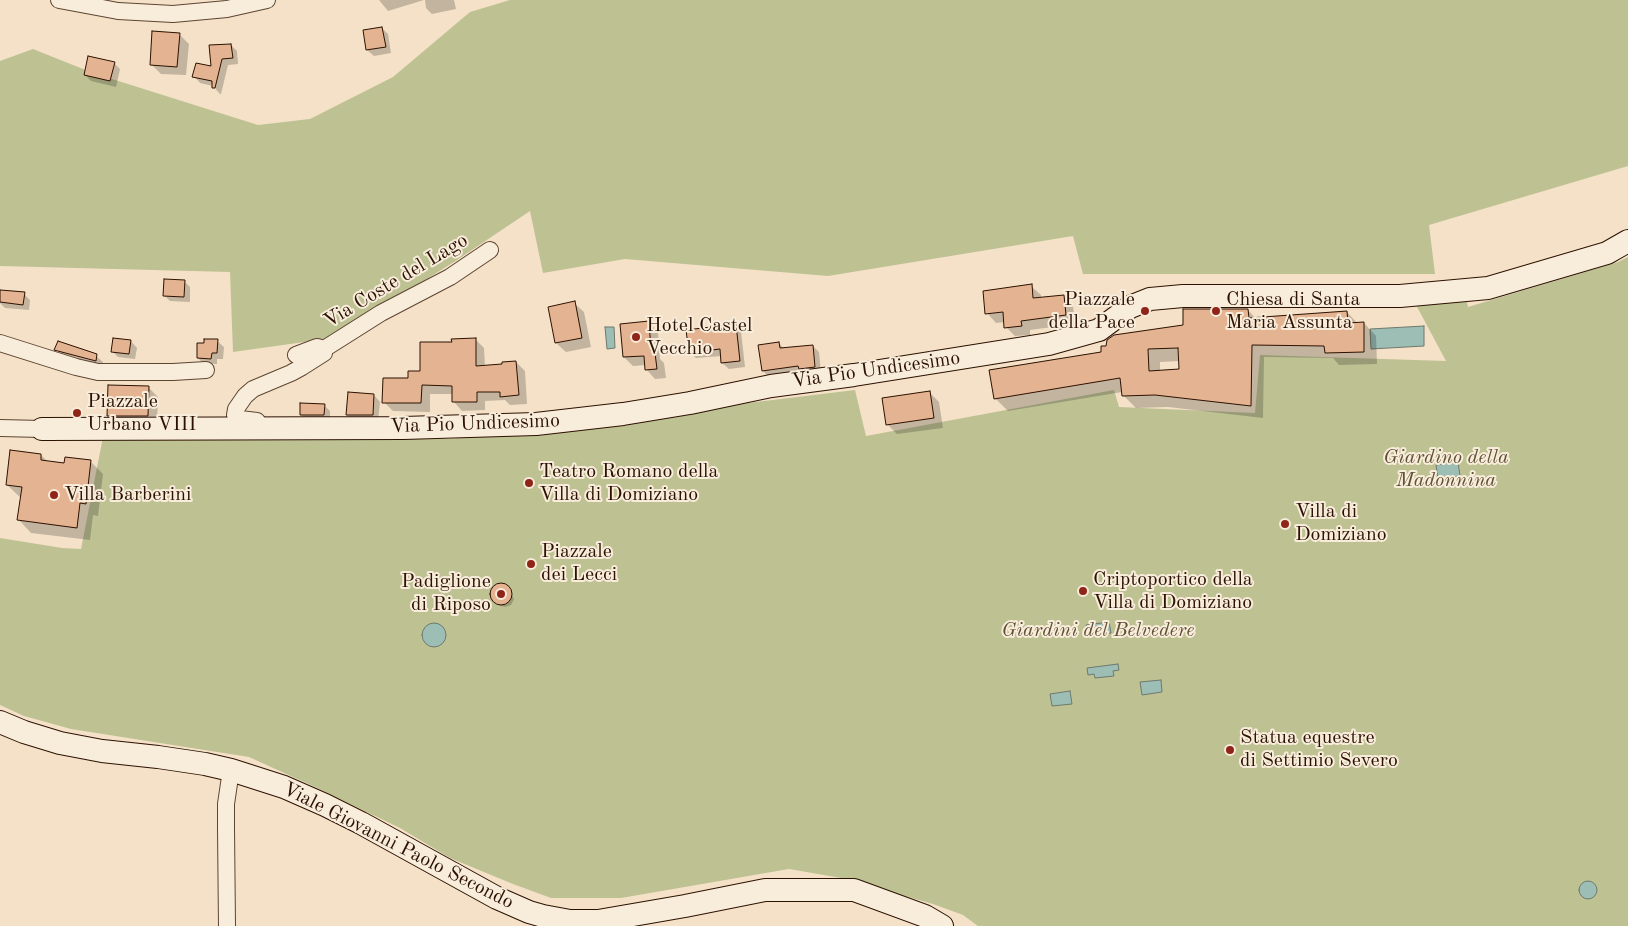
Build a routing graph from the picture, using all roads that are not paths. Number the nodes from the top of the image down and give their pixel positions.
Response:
1 (59, 0) edge
2 (267, 0) edge
3 (1628, 241) edge
4 (490, 250) dead end
5 (0, 343) edge
6 (324, 349) junction
7 (296, 355) dead end
8 (206, 370) dead end
9 (0, 428) edge
10 (273, 428) junction
11 (42, 429) joint
12 (0, 722) edge
13 (231, 770) junction
14 (227, 926) edge
15 (942, 926) edge

1 - 2 street
3 - 10 street, Via Pio Undicesimo
4 - 6 street, Via Coste del Lago
5 - 8 street
6 - 7 street, Via Coste del Lago
6 - 10 street, Via Coste del Lago
9 - 11 street
10 - 11 street, Via Pio Undicesimo
12 - 13 street, Viale Giovanni Paolo Secondo
13 - 14 street
13 - 15 street, Viale Giovanni Paolo Secondo

